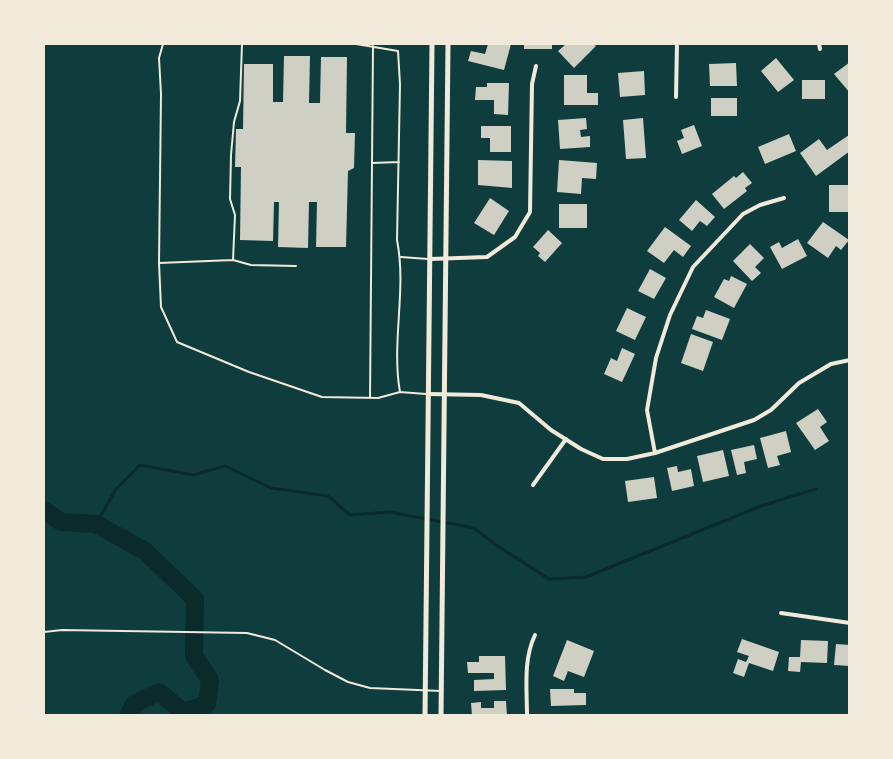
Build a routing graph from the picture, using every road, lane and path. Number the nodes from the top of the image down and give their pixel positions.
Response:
1 (163, 44) edge
2 (242, 44) edge
3 (356, 44) edge
4 (448, 44) edge
5 (677, 44) edge
6 (432, 45) edge
7 (373, 46) junction
8 (537, 66) dead end
9 (676, 97) dead end
10 (399, 162) junction
11 (372, 163) junction
12 (784, 198) dead end
13 (401, 257) junction
14 (430, 259) junction
15 (446, 259) junction
16 (233, 260) junction
17 (159, 263) junction
18 (296, 266) dead end
19 (849, 360) edge
20 (400, 392) junction
21 (429, 394) junction
22 (444, 394) junction
23 (370, 398) junction
24 (566, 439) junction
25 (655, 453) junction
26 (533, 485) dead end
27 (781, 613) dead end
28 (849, 623) edge
29 (44, 632) edge
30 (535, 635) dead end
31 (426, 691) junction
32 (442, 691) junction
33 (425, 716) edge
34 (441, 716) edge
35 (527, 716) edge

1 - 17 lane
2 - 16 lane
3 - 7 lane
4 - 15 main road
5 - 9 street
6 - 14 main road
7 - 10 lane
7 - 11 lane
8 - 15 street
10 - 11 lane
10 - 13 lane
11 - 23 lane
12 - 25 street
13 - 14 lane
13 - 20 lane
14 - 15 street
14 - 21 main road
15 - 22 main road
16 - 17 lane
16 - 18 lane
17 - 23 lane
19 - 25 street
20 - 21 lane
20 - 23 lane
21 - 22 street
21 - 31 main road
22 - 24 street
22 - 32 main road
24 - 25 street
24 - 26 street
27 - 28 street
29 - 31 lane
30 - 35 street
31 - 32 lane
31 - 33 main road
32 - 34 main road

